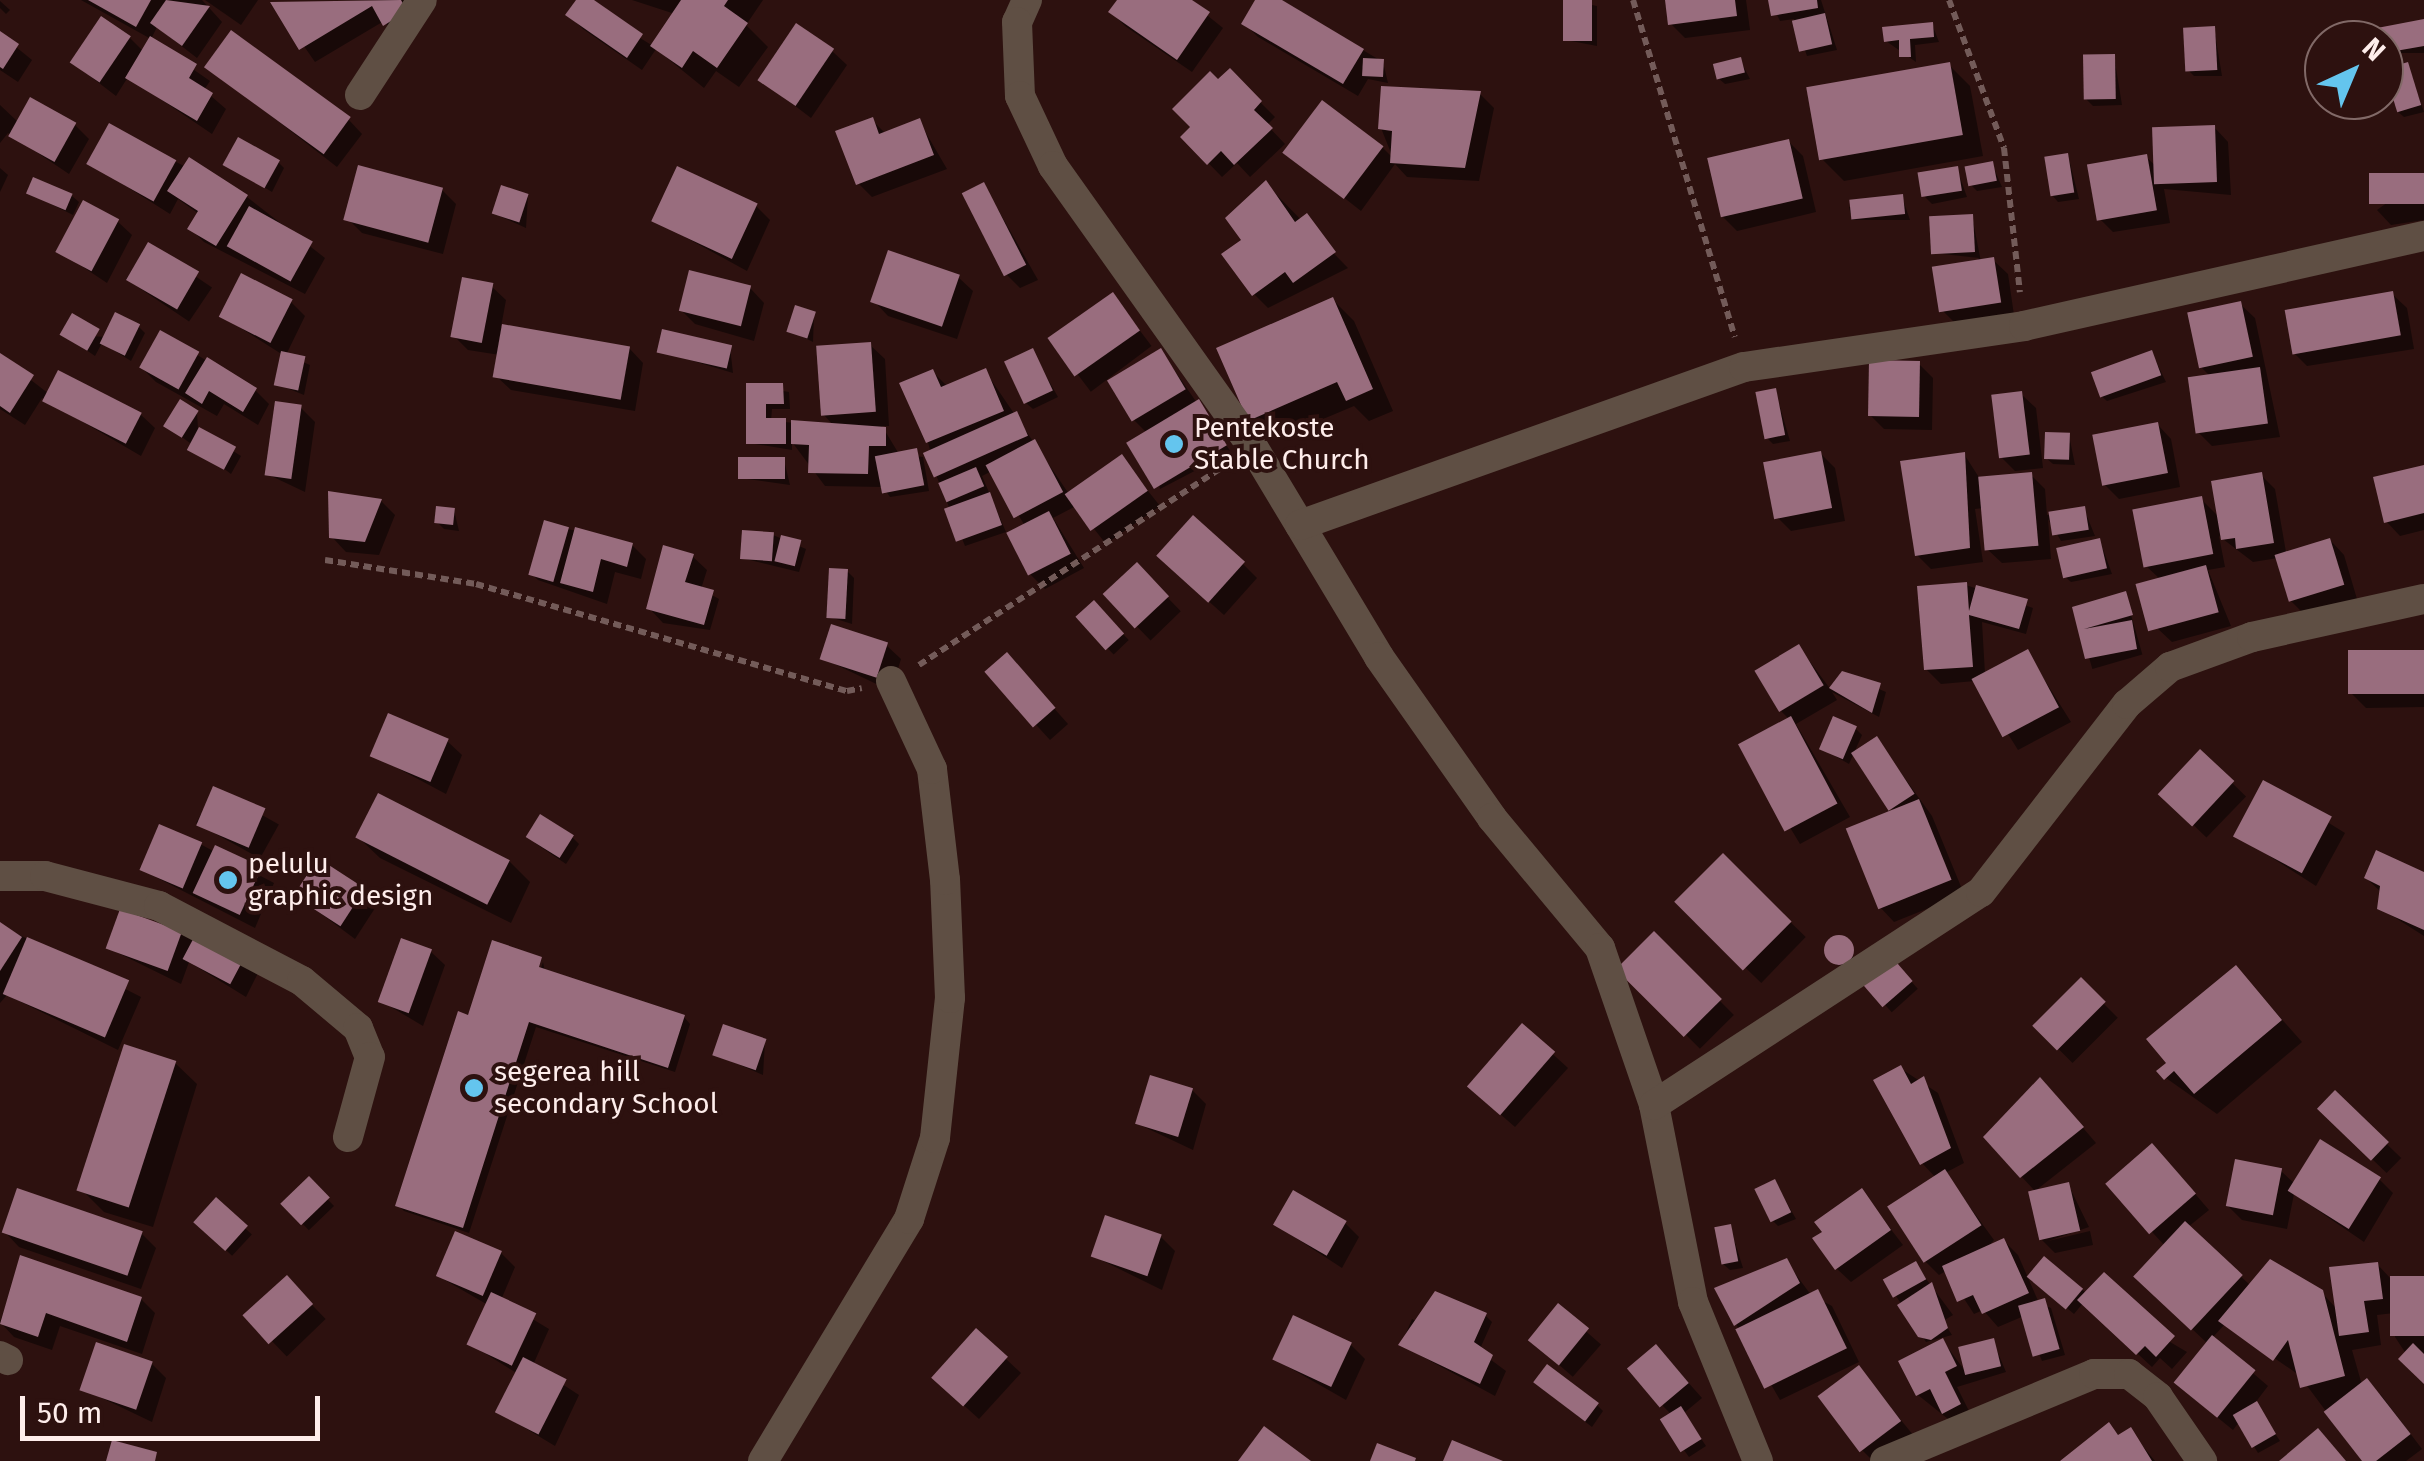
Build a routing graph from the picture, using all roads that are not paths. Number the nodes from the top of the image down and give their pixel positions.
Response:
1 (422, 0) edge
2 (1027, 0) edge
3 (360, 95) dead end
4 (2424, 236) edge
5 (1300, 526) junction
6 (2424, 599) edge
7 (891, 681) road end
8 (0, 876) edge
9 (1654, 1105) junction
10 (348, 1138) dead end
11 (763, 1461) edge
12 (1758, 1461) edge
13 (1885, 1461) edge
14 (2202, 1461) edge

1 - 3 street
2 - 5 street
4 - 5 street
5 - 9 street
6 - 9 street
7 - 11 street
8 - 10 street
9 - 12 street
13 - 14 street

